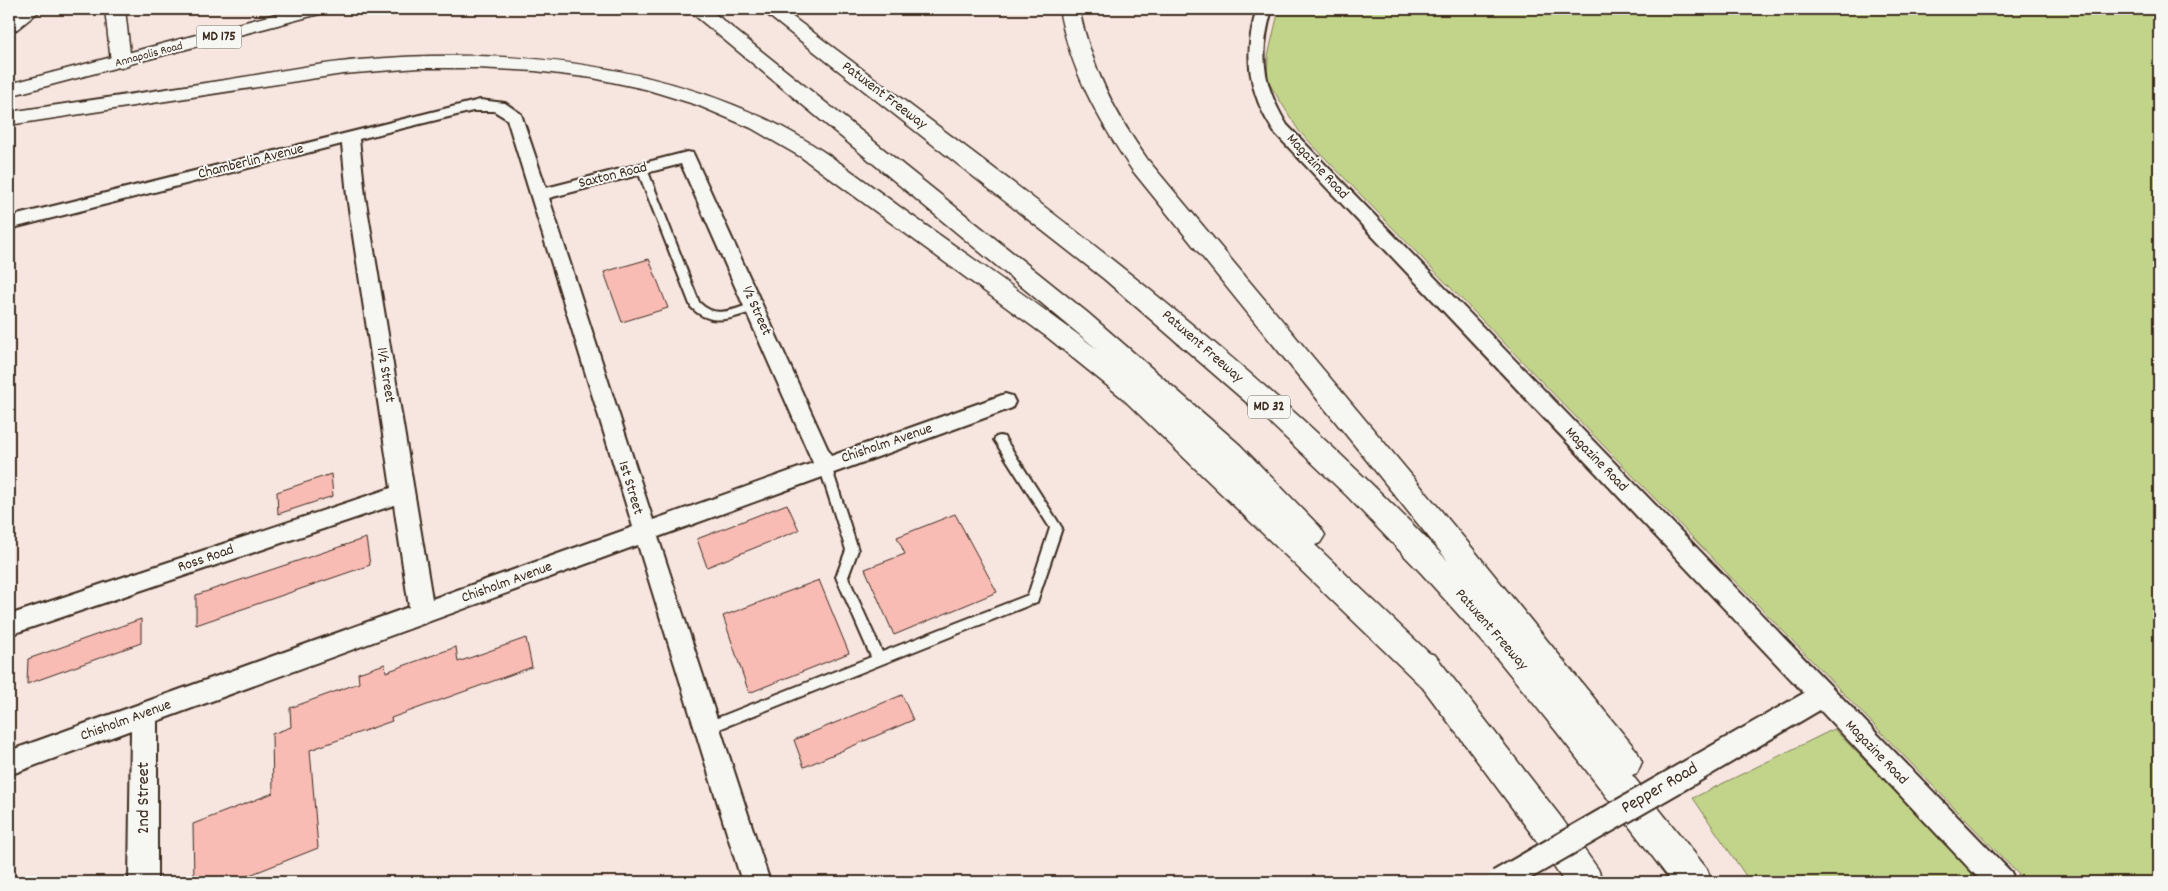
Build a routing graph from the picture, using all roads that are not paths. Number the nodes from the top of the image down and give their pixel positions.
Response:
1 (32, 9) edge
2 (115, 9) edge
3 (316, 9) edge
4 (697, 9) edge
5 (770, 9) edge
6 (1069, 9) edge
7 (1264, 9) edge
8 (9, 26) edge
9 (121, 62) junction
10 (9, 90) edge
11 (494, 105) joint
12 (9, 119) edge
13 (350, 136) junction
14 (687, 157) joint
15 (642, 169) junction
16 (539, 195) junction
17 (9, 224) edge
18 (754, 307) junction
19 (1005, 402) dead end
20 (1000, 440) dead end
21 (825, 466) junction
22 (404, 493) junction
23 (644, 534) junction
24 (422, 613) junction
25 (9, 625) edge
26 (879, 660) junction
27 (1436, 680) junction
28 (1821, 696) junction
29 (144, 714) junction
30 (706, 728) junction
31 (9, 763) edge
32 (143, 882) edge
33 (756, 882) edge
34 (1500, 882) edge
35 (1585, 882) edge
36 (1694, 882) edge
37 (1708, 882) edge
38 (2001, 882) edge

1 - 8 main road
2 - 9 main road
3 - 9 main road, Annapolis Road / MD 175
4 - 27 main road
5 - 36 main road, Patuxent Freeway / MD 32
6 - 37 main road
7 - 28 street, Magazine Road
9 - 10 main road, Annapolis Road / MD 175
11 - 13 street, Chamberlin Avenue
11 - 16 street, 1st Street
12 - 27 main road
13 - 17 street, Chamberlin Avenue
13 - 22 street, 1½ Street
14 - 15 street, Saxton Road
14 - 18 street, ½ Street
15 - 16 street, Saxton Road
15 - 18 lane
16 - 23 street, 1st Street
18 - 21 street, ½ Street
19 - 21 street, Chisholm Avenue
20 - 26 lane
21 - 23 street, Chisholm Avenue
21 - 26 lane
22 - 24 street, 1½ Street
22 - 25 street, Ross Road
23 - 24 street, Chisholm Avenue
23 - 30 street, 1st Street
24 - 29 street, Chisholm Avenue
26 - 30 lane
27 - 35 main road
28 - 34 street, Pepper Road, bridge
28 - 38 street, Magazine Road
29 - 31 street, Chisholm Avenue
29 - 32 street, 2nd Street
30 - 33 street, 1st Street

